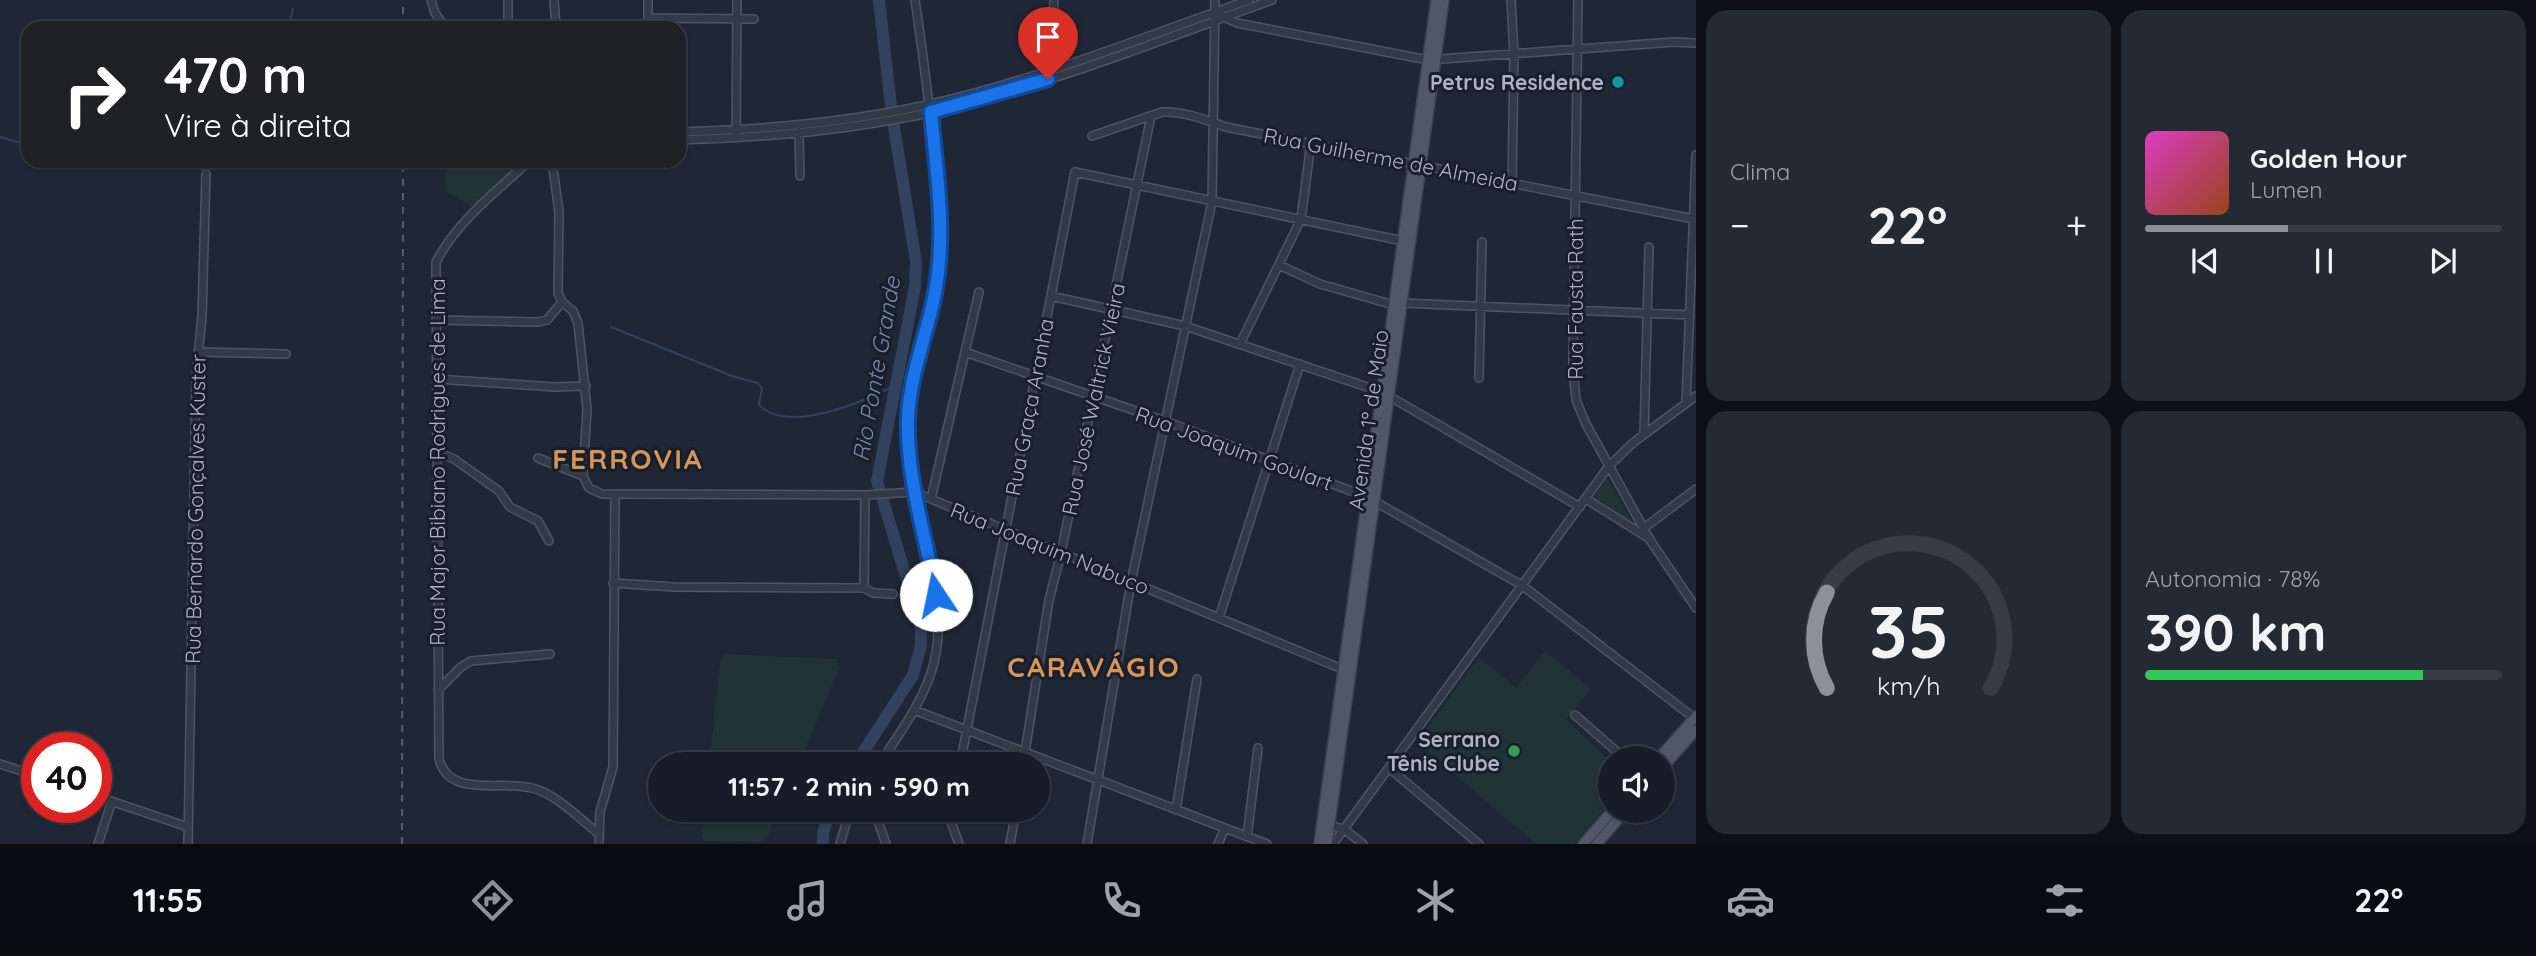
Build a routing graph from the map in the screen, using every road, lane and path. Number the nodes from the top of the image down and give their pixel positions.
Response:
1 (431, 0) edge
2 (508, 0) edge
3 (554, 0) edge
4 (648, 0) edge
5 (737, 0) edge
6 (915, 0) edge
7 (1054, 0) edge
8 (1215, 0) edge
9 (1249, 0) edge
10 (1272, 0) edge
11 (1436, 0) edge
12 (1444, 0) edge
13 (1511, 0) edge
14 (1578, 0) edge
15 (1215, 16) junction
16 (648, 18) joint
17 (737, 18) junction
18 (1224, 18) junction
19 (754, 19) dead end
20 (441, 21) edge
21 (508, 21) edge
22 (556, 21) edge
23 (1696, 43) edge
24 (1578, 49) junction
25 (1514, 54) junction
26 (1432, 60) junction
27 (1052, 70) junction
28 (1048, 79) junction
29 (930, 108) junction
30 (884, 116) junction
31 (1151, 116) junction
32 (1214, 120) junction
33 (686, 132) edge
34 (799, 132) junction
35 (736, 134) junction
36 (1092, 136) dead end
37 (686, 139) edge
38 (1311, 143) junction
39 (1696, 155) edge
40 (1417, 164) junction
41 (521, 168) edge
42 (553, 168) edge
43 (206, 174) dead end
44 (800, 176) dead end
45 (1513, 183) junction
46 (1136, 186) junction
47 (1576, 196) junction
48 (1212, 202) junction
49 (1301, 219) junction
50 (1694, 219) junction
51 (1403, 241) junction
52 (1482, 242) dead end
53 (1649, 247) dead end
54 (1279, 265) junction
55 (979, 292) dead end
56 (1693, 293) edge
57 (1051, 296) junction
58 (562, 302) junction
59 (1398, 304) junction
60 (1481, 306) junction
61 (1111, 309) junction
62 (1574, 310) junction
63 (1647, 313) junction
64 (1690, 314) junction
65 (436, 320) junction
66 (1185, 326) junction
67 (1240, 344) junction
68 (198, 352) junction
69 (965, 352) junction
70 (286, 354) dead end
71 (1300, 364) junction
72 (1035, 376) junction
73 (1479, 378) dead end
74 (437, 379) junction
75 (586, 386) junction
76 (1385, 394) junction
77 (1093, 396) junction
78 (1696, 396) edge
79 (1686, 403) junction
80 (1166, 421) junction
81 (1644, 434) junction
82 (437, 452) junction
83 (538, 458) dead end
84 (1269, 460) junction
85 (1609, 466) junction
86 (583, 476) junction
87 (1696, 489) edge
88 (914, 492) junction
89 (615, 494) junction
90 (865, 495) junction
91 (931, 499) junction
92 (1586, 499) junction
93 (1371, 500) junction
94 (1580, 507) junction
95 (1644, 528) junction
96 (1005, 530) junction
97 (1650, 540) junction
98 (549, 541) dead end
99 (1061, 553) junction
100 (1131, 582) junction
101 (613, 583) junction
102 (1523, 586) junction
103 (864, 588) junction
104 (893, 594) dead end
105 (1696, 608) edge
106 (1219, 618) junction
107 (550, 654) dead end
108 (1347, 671) junction
109 (1197, 679) dead end
110 (438, 690) junction
111 (914, 710) junction
112 (1575, 715) dead end
113 (1695, 717) edge
114 (966, 730) junction
115 (1696, 730) edge
116 (1610, 746) edge
117 (1670, 746) edge
118 (1258, 748) dead end
119 (887, 752) edge
120 (962, 752) edge
121 (1025, 752) joint
122 (1675, 753) edge
123 (1050, 762) edge
124 (0, 764) edge
125 (1390, 768) junction
126 (21, 771) edge
127 (1098, 780) junction
128 (112, 801) edge
129 (1176, 810) junction
130 (846, 822) edge
131 (878, 822) edge
132 (951, 822) edge
133 (1014, 822) edge
134 (105, 823) edge
135 (1329, 823) junction
136 (1602, 823) edge
137 (1615, 823) edge
138 (188, 827) junction
139 (1225, 828) junction
140 (1344, 829) junction
141 (598, 834) junction
142 (1247, 836) junction
143 (98, 844) edge
144 (188, 844) edge
145 (599, 844) edge
146 (840, 844) edge
147 (886, 844) edge
148 (959, 844) edge
149 (1010, 844) edge
150 (1087, 844) edge
151 (1218, 844) edge
152 (1267, 844) edge
153 (1319, 844) edge
154 (1326, 844) edge
155 (1333, 844) edge
156 (1363, 844) edge
157 (1479, 844) edge
158 (1583, 844) edge
159 (1597, 844) edge

1 - 20 street
2 - 21 street
3 - 22 street
4 - 16 street
5 - 17 street
6 - 29 street
7 - 27 street
8 - 15 street
9 - 15 street
10 - 18 street
11 - 26 main road, Avenida 1º de Maio
12 - 26 main road, Avenida 1º de Maio
13 - 25 street
14 - 24 street, Rua Fausta Rath
15 - 18 street
15 - 27 street
15 - 28 street
15 - 32 street
16 - 17 street
17 - 19 street
17 - 35 street
18 - 26 street
23 - 24 street
24 - 25 street
24 - 47 street, Rua Fausta Rath
25 - 26 street
25 - 45 street
26 - 40 main road, Avenida 1º de Maio
27 - 28 street
27 - 29 street
28 - 29 street
29 - 30 street
29 - 88 street
30 - 34 street
30 - 35 street
31 - 32 street, Rua Guilherme de Almeida
31 - 36 street, Rua Guilherme de Almeida
31 - 46 street, Rua José Waltrick Vieira
32 - 38 street, Rua Guilherme de Almeida
32 - 48 street
33 - 35 street
34 - 35 street
34 - 44 street
35 - 37 street
38 - 40 street, Rua Guilherme de Almeida
38 - 49 street
39 - 50 street
40 - 45 street, Rua Guilherme de Almeida
40 - 51 main road, Avenida 1º de Maio
40 - 59 main road, Avenida 1º de Maio
41 - 65 street, Rua Major Bibiano Rodrigues de Lima
42 - 58 street
43 - 68 street, Rua Bernardo Gonçalves Kuster
45 - 47 street, Rua Guilherme de Almeida
46 - 48 street
46 - 57 street, Rua Graça Aranha
46 - 61 street, Rua José Waltrick Vieira
47 - 50 street, Rua Guilherme de Almeida
47 - 62 street, Rua Fausta Rath
48 - 49 street
48 - 66 street
49 - 51 street
49 - 54 street
50 - 56 street
51 - 59 main road, Avenida 1º de Maio
52 - 60 street
53 - 63 street
54 - 59 street
54 - 67 street
55 - 69 street
56 - 64 street
57 - 61 street
57 - 72 street, Rua Graça Aranha
58 - 65 street
58 - 75 street
59 - 60 street
59 - 76 main road, Avenida 1º de Maio
60 - 62 street
60 - 73 street
61 - 66 street
61 - 77 street, Rua José Waltrick Vieira
62 - 63 street
62 - 85 street, Rua Fausta Rath
63 - 64 street
63 - 81 street
64 - 79 street
65 - 74 street, Rua Major Bibiano Rodrigues de Lima
66 - 67 street
66 - 80 street
67 - 71 street
68 - 70 street
68 - 138 street, Rua Bernardo Gonçalves Kuster
69 - 72 street, Rua Joaquim Goulart
69 - 91 street
71 - 76 street
71 - 84 street
72 - 77 street, Rua Joaquim Goulart
72 - 96 street, Rua Graça Aranha
74 - 75 street
74 - 82 street, Rua Major Bibiano Rodrigues de Lima
75 - 86 street
76 - 93 main road, Avenida 1º de Maio
76 - 94 street
77 - 80 street, Rua Joaquim Goulart
77 - 99 street, Rua José Waltrick Vieira
78 - 79 street
79 - 81 street
80 - 84 street, Rua Joaquim Goulart
80 - 100 street
81 - 85 street
82 - 98 street
82 - 110 street, Rua Major Bibiano Rodrigues de Lima
83 - 86 street, Rua Joaquim Nabuco
84 - 93 street, Rua Joaquim Goulart
84 - 106 street
85 - 92 street
85 - 95 street, Rua Fausta Rath
86 - 89 street, Rua Joaquim Nabuco
87 - 95 street
88 - 90 street, Rua Joaquim Nabuco
88 - 91 street, Rua Joaquim Nabuco
88 - 111 street
89 - 90 street, Rua Joaquim Nabuco
89 - 101 street
90 - 103 street
91 - 96 street, Rua Joaquim Nabuco
92 - 94 street
92 - 97 street
93 - 102 street, Rua Joaquim Goulart
93 - 108 main road, Avenida 1º de Maio
94 - 102 street
95 - 97 street, Rua Fausta Rath
96 - 99 street, Rua Joaquim Nabuco
96 - 114 street, Rua Graça Aranha
97 - 105 street, Rua Fausta Rath
99 - 100 street, Rua Joaquim Nabuco
99 - 121 street, Rua José Waltrick Vieira
100 - 106 street, Rua Joaquim Nabuco
100 - 127 street
101 - 103 street
101 - 141 street
102 - 113 street, Rua Joaquim Goulart
102 - 125 street
103 - 104 street
106 - 108 street, Rua Joaquim Nabuco
107 - 110 street
108 - 135 main road, Avenida 1º de Maio
108 - 153 main road, Avenida 1º de Maio
109 - 129 street
110 - 141 street, Rua Major Bibiano Rodrigues de Lima
111 - 114 street
111 - 119 street
112 - 116 street
113 - 117 main road
114 - 120 street, Rua Graça Aranha
114 - 121 street
115 - 122 main road
118 - 142 street
123 - 127 street
124 - 126 street
125 - 140 street
125 - 157 street
127 - 129 street
127 - 150 street
128 - 138 street
129 - 139 street
130 - 146 street
131 - 147 street
132 - 148 street
133 - 149 street
134 - 143 street
135 - 140 street
135 - 154 main road, Avenida 1º de Maio
136 - 158 main road
137 - 159 main road
138 - 144 street, Rua Bernardo Gonçalves Kuster
139 - 142 street
139 - 151 street
140 - 155 street
140 - 156 street
141 - 145 street
142 - 152 street

